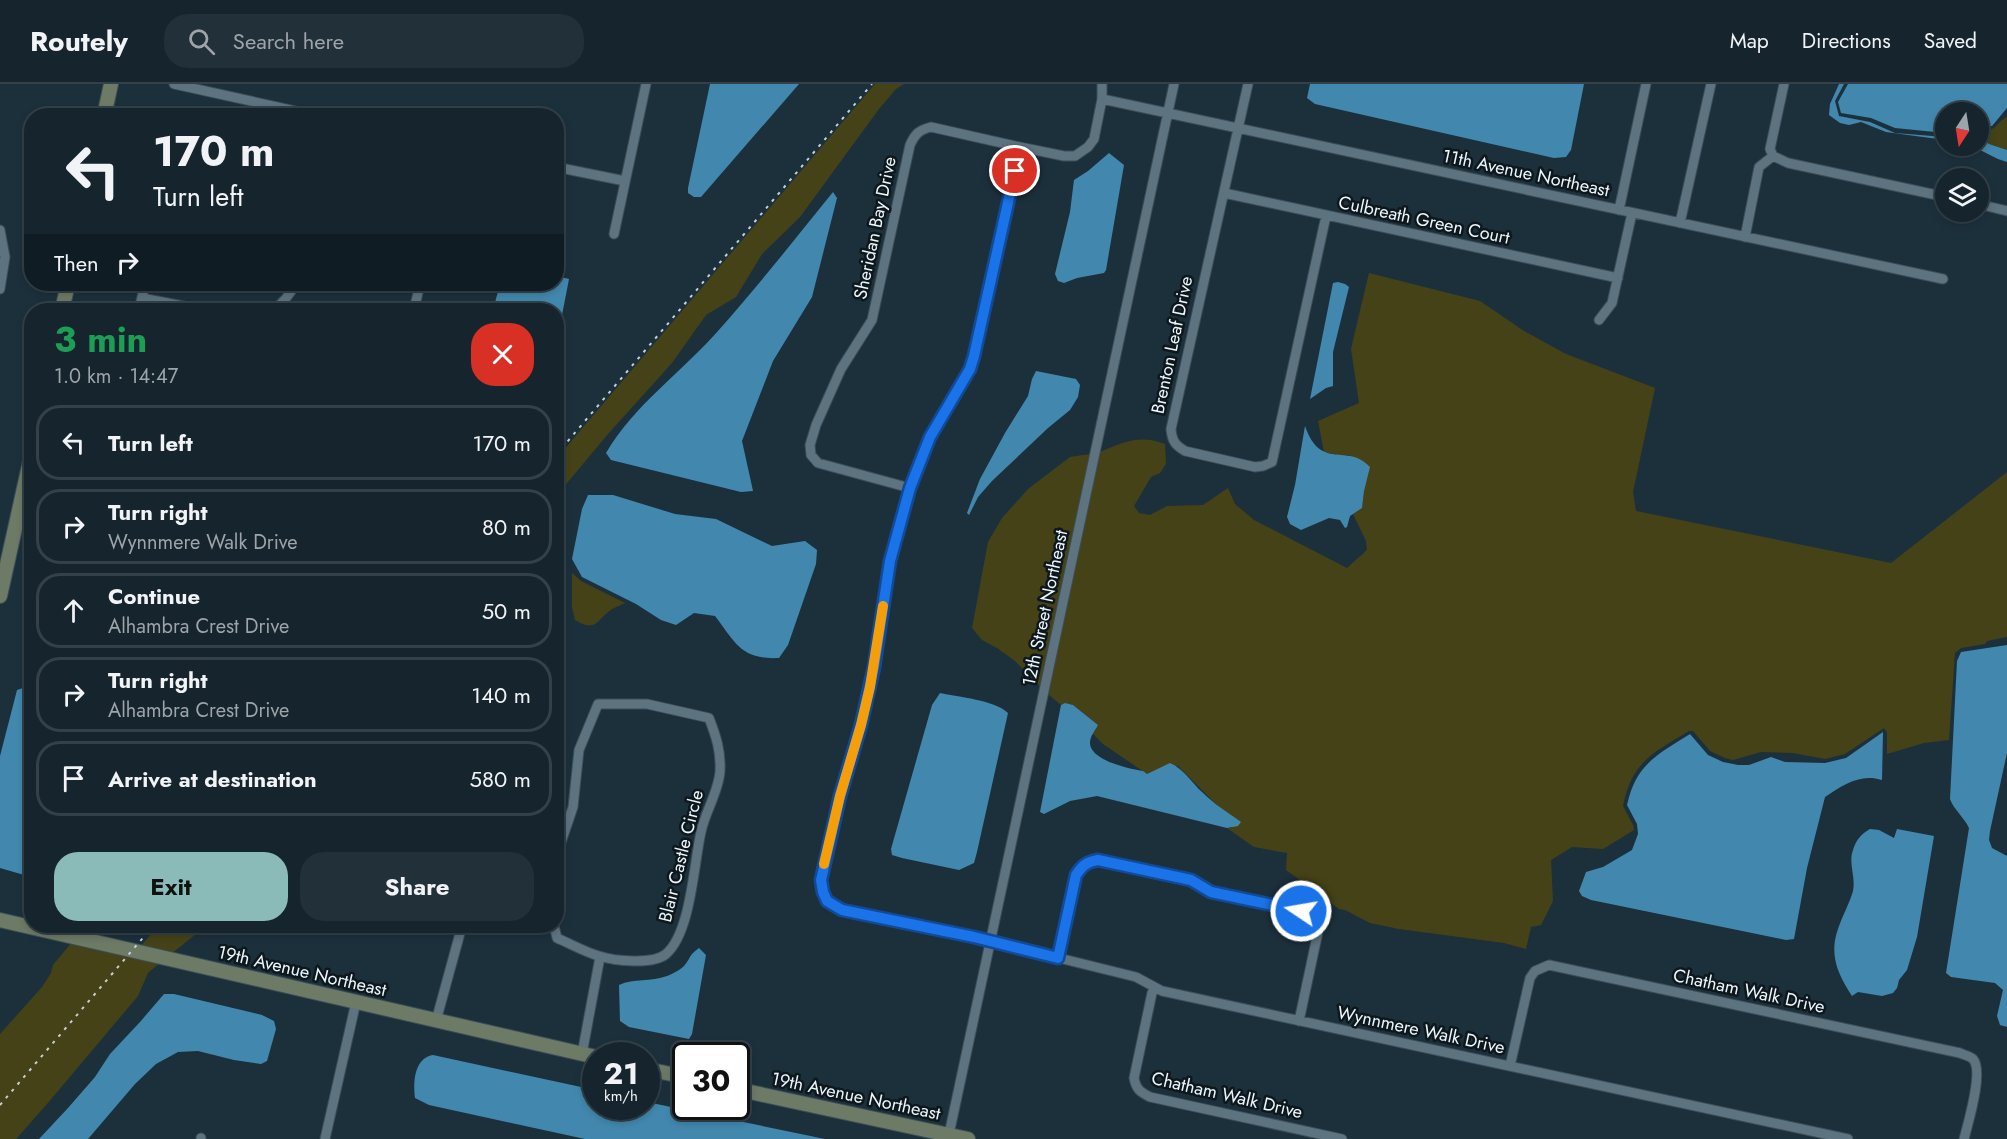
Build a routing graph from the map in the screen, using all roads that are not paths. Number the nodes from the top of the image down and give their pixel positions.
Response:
1 (111, 84) edge
2 (176, 84) edge
3 (646, 84) edge
4 (1102, 84) edge
5 (1174, 84) edge
6 (1248, 84) edge
7 (1646, 84) edge
8 (1711, 84) edge
9 (1784, 84) edge
10 (1102, 99) junction
11 (106, 108) edge
12 (282, 108) edge
13 (1168, 114) junction
14 (1239, 129) junction
15 (1020, 147) junction
16 (1773, 156) junction
17 (564, 169) edge
18 (625, 182) junction
19 (1224, 193) junction
20 (1935, 195) edge
21 (1989, 207) edge
22 (1619, 210) junction
23 (2007, 211) edge
24 (1632, 213) junction
25 (1326, 216) junction
26 (1680, 223) junction
27 (0, 230) edge
28 (614, 234) dead end
29 (1745, 237) junction
30 (1618, 278) junction
31 (1943, 279) dead end
32 (0, 289) edge
33 (144, 291) edge
34 (142, 298) junction
35 (141, 303) edge
36 (167, 303) edge
37 (1599, 320) dead end
38 (24, 488) edge
39 (910, 488) junction
40 (0, 596) edge
41 (564, 833) edge
42 (0, 920) edge
43 (24, 926) edge
44 (56, 933) edge
45 (460, 933) edge
46 (556, 933) edge
47 (990, 943) junction
48 (600, 957) junction
49 (1058, 958) junction
50 (1155, 988) junction
51 (356, 1002) junction
52 (436, 1020) junction
53 (1299, 1021) junction
54 (590, 1042) edge
55 (582, 1053) edge
56 (1510, 1066) junction
57 (750, 1092) edge
58 (949, 1137) edge
59 (325, 1139) edge
60 (968, 1139) edge
61 (1342, 1139) edge
62 (1848, 1139) edge
63 (1964, 1139) edge

1 - 11 street
2 - 12 street
3 - 18 street
4 - 10 street, Sheridan Bay Drive
5 - 13 street, 12th Street Northeast
6 - 14 street, Brenton Leaf Drive
7 - 22 street
8 - 26 street
9 - 16 street
10 - 13 street, 11th Avenue Northeast
10 - 15 street, Sheridan Bay Drive
13 - 14 street, 11th Avenue Northeast
13 - 47 street, 12th Street Northeast
14 - 19 street, Brenton Leaf Drive
14 - 22 street, 11th Avenue Northeast
15 - 39 street
15 - 39 street, Sheridan Bay Drive
16 - 20 street
16 - 29 street
17 - 18 street
18 - 28 street
19 - 25 street, Culbreath Green Court
19 - 25 street, Brenton Leaf Drive
21 - 23 street
22 - 24 street, 11th Avenue Northeast
24 - 26 street, 11th Avenue Northeast
24 - 30 street
25 - 30 street, Culbreath Green Court
26 - 29 street, 11th Avenue Northeast
27 - 32 street
29 - 31 street, 11th Avenue Northeast
30 - 37 street
33 - 34 street
34 - 35 street
34 - 36 street
38 - 40 street
39 - 47 street, Wynnmere Walk Drive
41 - 48 street, Blair Castle Circle
42 - 43 street, 19th Avenue Northeast
44 - 51 street, 19th Avenue Northeast
45 - 52 street
46 - 48 street, Blair Castle Circle
47 - 49 street, Wynnmere Walk Drive
47 - 58 street, 12th Street Northeast
48 - 54 street
49 - 50 street, Wynnmere Walk Drive
49 - 53 street
50 - 53 street, Wynnmere Walk Drive
50 - 61 street, Chatham Walk Drive
51 - 52 street, 19th Avenue Northeast
51 - 59 street
52 - 55 street, 19th Avenue Northeast
53 - 56 street, Wynnmere Walk Drive
56 - 62 street, Wynnmere Walk Drive
56 - 63 street, Chatham Walk Drive
57 - 58 street, 19th Avenue Northeast
58 - 60 street, 19th Avenue Northeast

